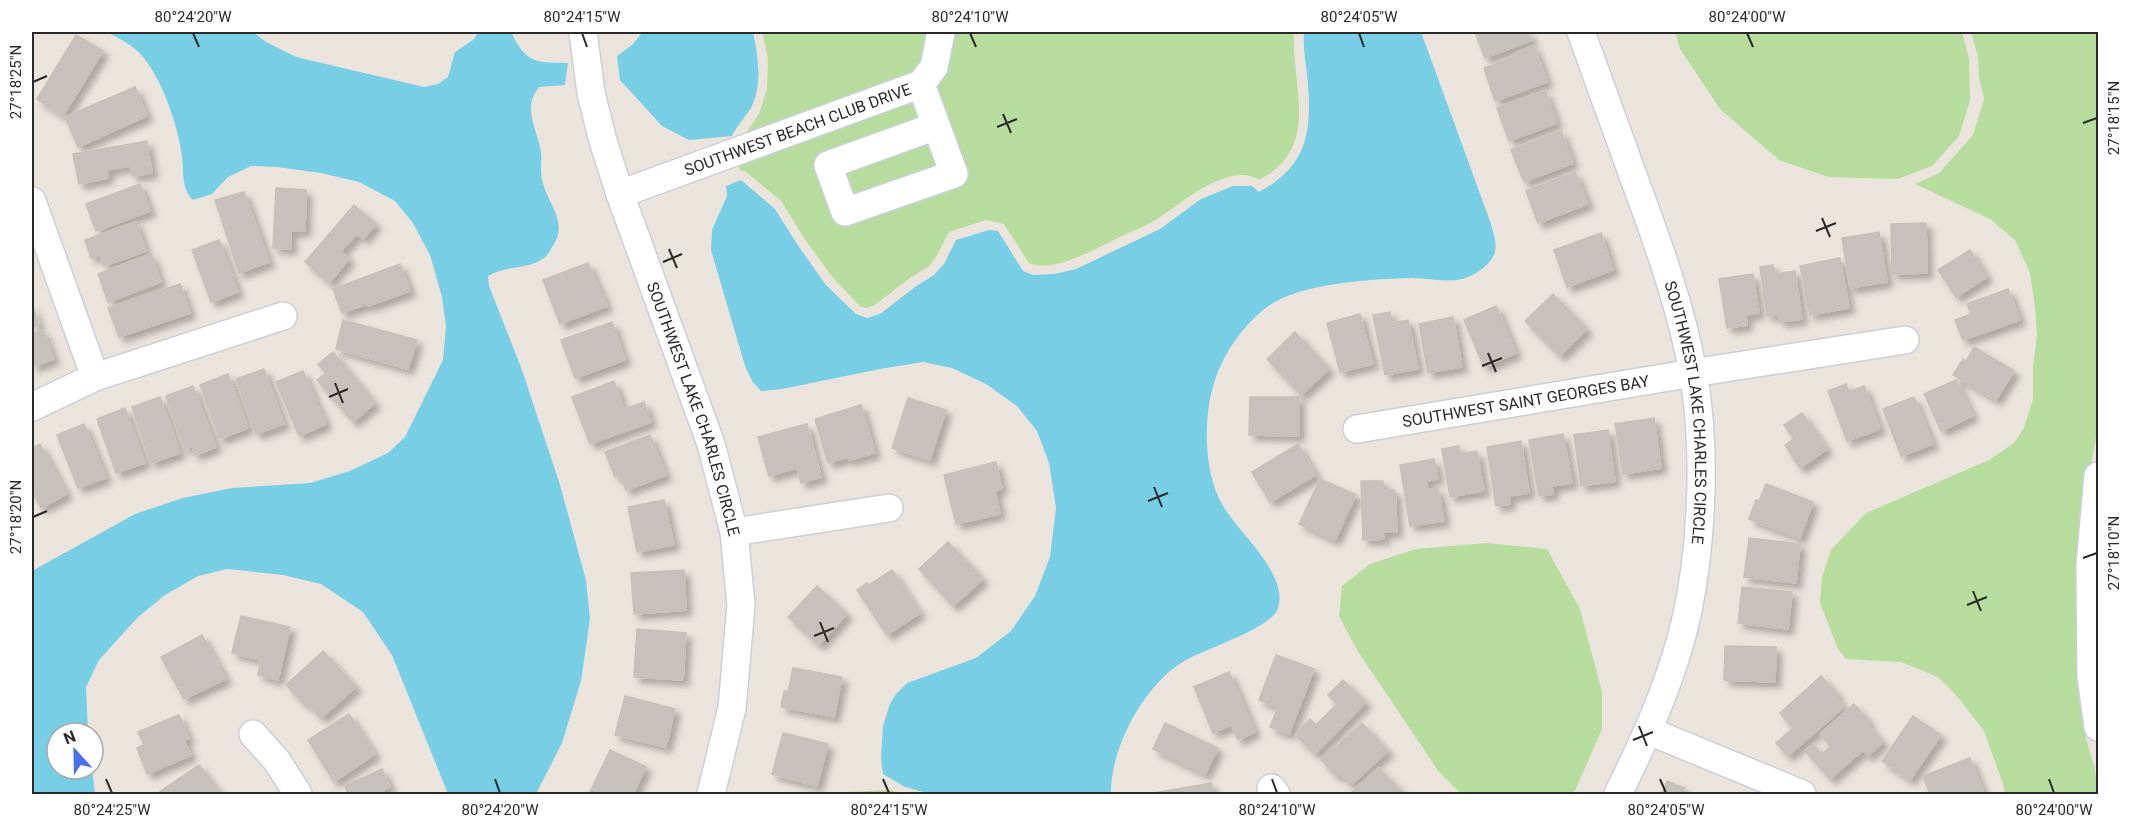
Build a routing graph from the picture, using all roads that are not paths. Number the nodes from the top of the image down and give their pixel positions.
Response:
1 (583, 32) edge
2 (941, 32) edge
3 (1581, 32) edge
4 (921, 84) junction
5 (936, 126) dead end
6 (620, 194) junction
7 (32, 201) edge
8 (283, 316) dead end
9 (1905, 340) dead end
10 (1693, 373) junction
11 (95, 377) junction
12 (32, 406) edge
13 (1357, 429) dead end
14 (2098, 476) edge
15 (890, 508) dead end
16 (734, 532) junction
17 (2098, 728) edge
18 (1649, 731) junction
19 (253, 734) dead end
20 (298, 795) edge
21 (711, 795) edge
22 (1618, 795) edge
23 (1802, 795) edge

1 - 6 street, SOUTHWEST LAKE CHARLES CIRCLE
2 - 4 street, SOUTHWEST BEACH CLUB DRIVE
3 - 10 street, SOUTHWEST LAKE CHARLES CIRCLE
4 - 5 street
4 - 6 street, SOUTHWEST BEACH CLUB DRIVE
6 - 16 street, SOUTHWEST LAKE CHARLES CIRCLE
7 - 11 street
8 - 11 street
9 - 10 street, SOUTHWEST SAINT GEORGES BAY
10 - 13 street, SOUTHWEST SAINT GEORGES BAY
10 - 18 street, SOUTHWEST LAKE CHARLES CIRCLE
11 - 12 street
14 - 17 street
15 - 16 street
16 - 21 street, SOUTHWEST LAKE CHARLES CIRCLE
18 - 22 street, SOUTHWEST LAKE CHARLES CIRCLE
18 - 23 street
19 - 20 street

